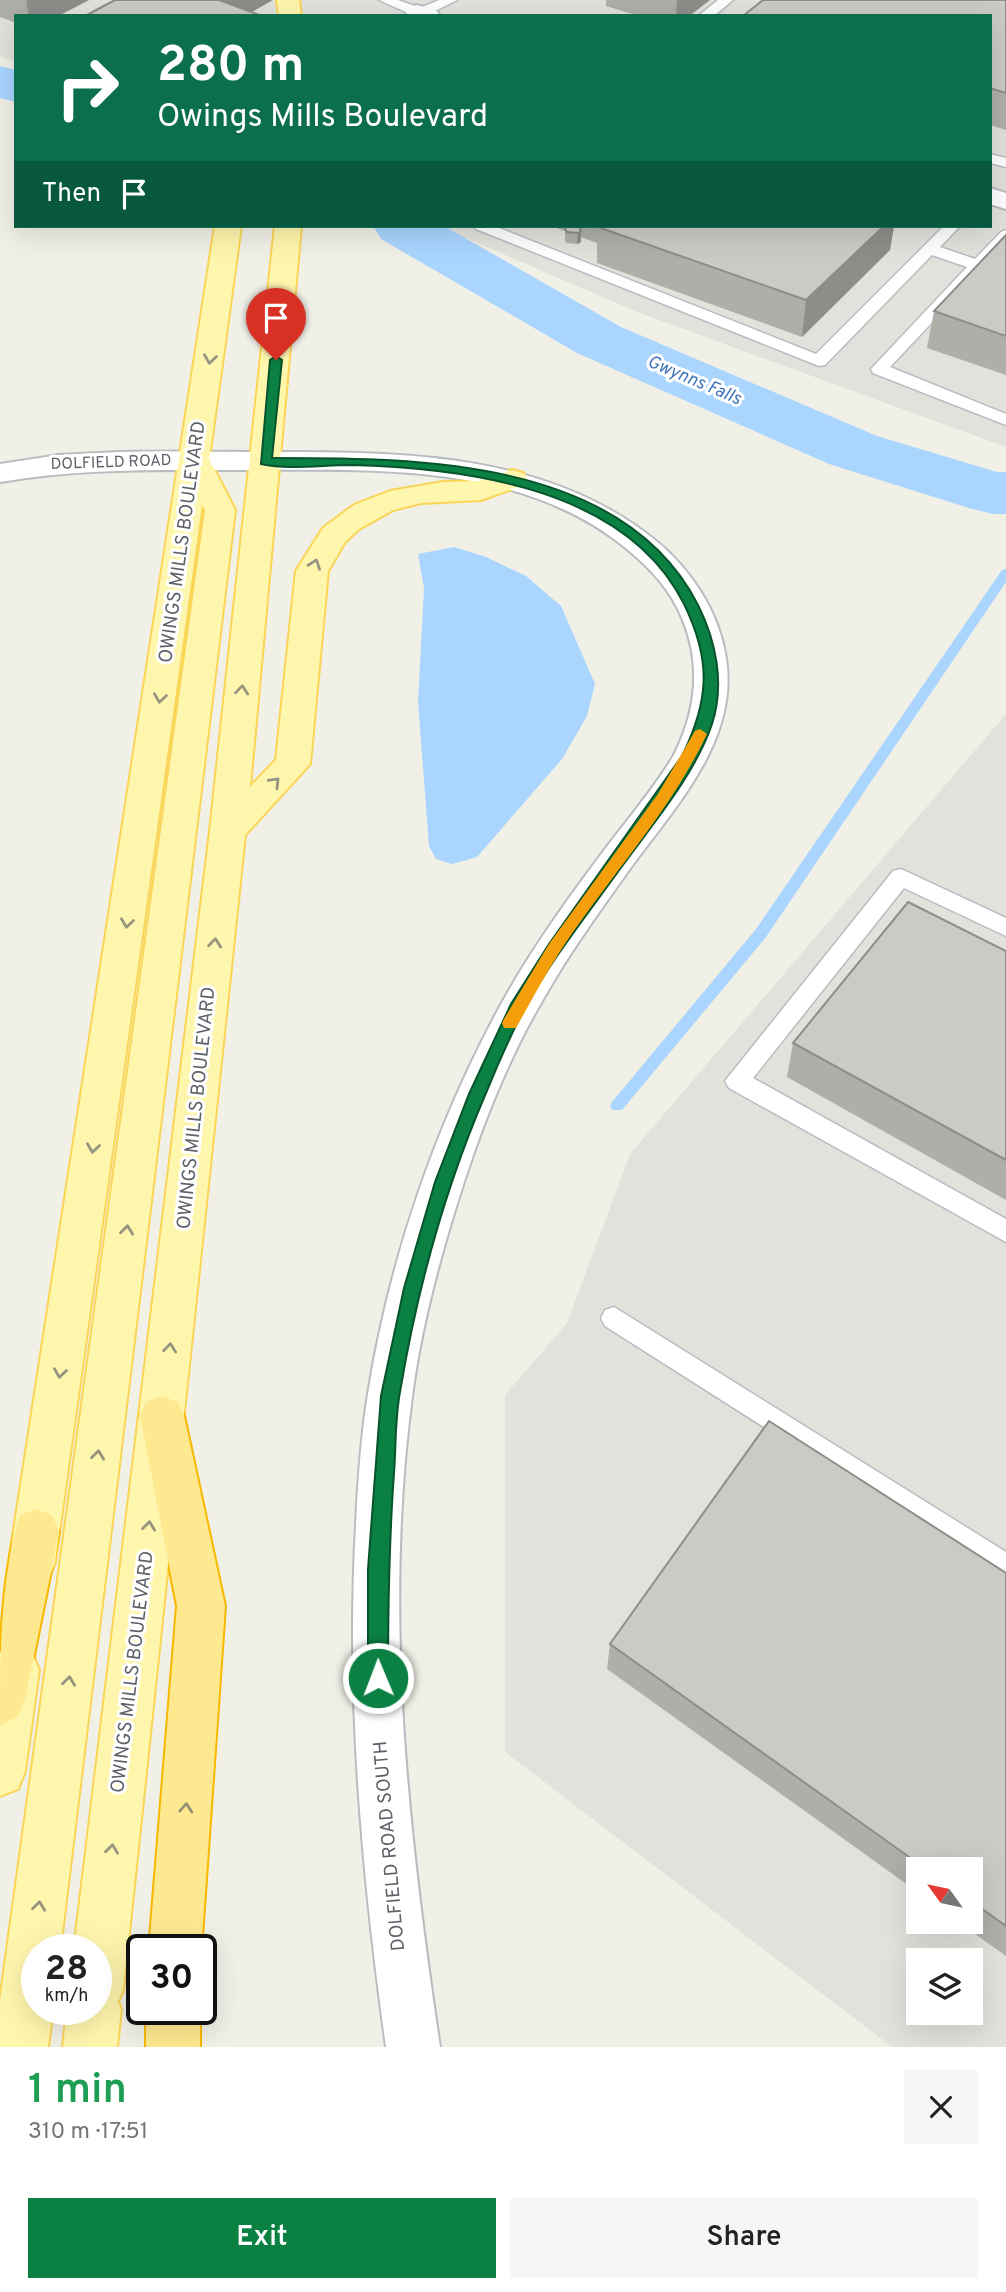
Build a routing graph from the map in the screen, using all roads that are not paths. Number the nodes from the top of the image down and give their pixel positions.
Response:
1 (386, 0) edge
2 (450, 0) edge
3 (726, 0) edge
4 (418, 11) edge
5 (708, 14) edge
6 (288, 228) edge
7 (486, 228) edge
8 (950, 228) edge
9 (228, 230) edge
10 (1006, 235) edge
11 (929, 249) junction
12 (978, 265) junction
13 (1006, 420) edge
14 (195, 461) junction
15 (265, 461) junction
16 (0, 473) edge
17 (512, 480) junction
18 (228, 831) junction
19 (1006, 928) edge
20 (1006, 1231) edge
21 (614, 1318) dead end
22 (162, 1416) junction
23 (36, 1531) junction
24 (1006, 1568) edge
25 (0, 1700) edge
26 (0, 1772) edge
27 (102, 1934) edge
28 (176, 1934) edge
29 (92, 2025) edge
30 (173, 2025) edge
31 (21, 2047) edge
32 (90, 2047) edge
33 (173, 2047) edge
34 (413, 2047) edge

1 - 4 lane
2 - 4 lane
3 - 5 lane
6 - 15 main road, OWINGS MILLS BOULEVARD
7 - 11 lane
8 - 11 lane
9 -> 14 main road, OWINGS MILLS BOULEVARD
10 - 12 lane
11 - 12 lane
12 - 13 lane
14 - 15 street, DOLFIELD ROAD
14 - 16 street, DOLFIELD ROAD
14 -> 23 main road, OWINGS MILLS BOULEVARD
31 -> 14 main road
15 - 17 street, DOLFIELD ROAD SOUTH
18 -> 15 main road, OWINGS MILLS BOULEVARD
18 -> 17 main road
17 - 34 street, DOLFIELD ROAD SOUTH
22 -> 18 main road, OWINGS MILLS BOULEVARD
19 - 20 lane
21 - 24 lane
27 -> 22 main road, OWINGS MILLS BOULEVARD
28 -> 22 highway
23 - 25 highway
23 - 26 main road, OWINGS MILLS BOULEVARD
29 - 32 main road
30 - 33 highway

